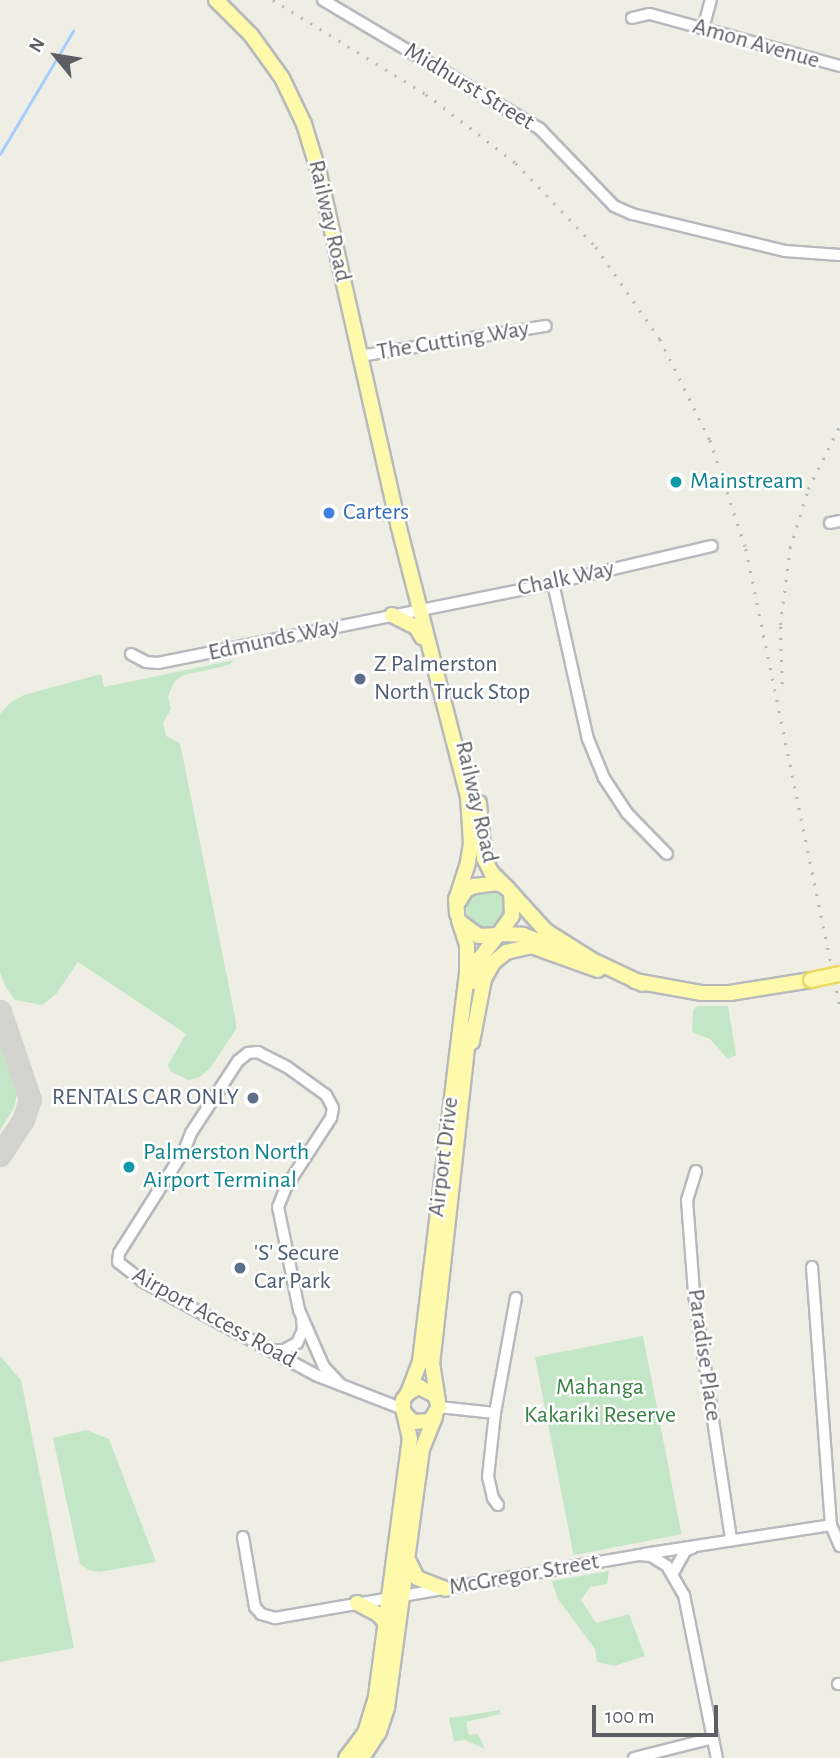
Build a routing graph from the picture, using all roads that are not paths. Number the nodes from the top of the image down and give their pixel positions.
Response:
1 (216, 0) edge
2 (323, 0) edge
3 (711, 0) edge
4 (632, 18) dead end
5 (703, 29) junction
6 (840, 66) edge
7 (840, 255) edge
8 (546, 326) dead end
9 (360, 356) junction
10 (712, 546) dead end
11 (553, 583) junction
12 (423, 609) junction
13 (392, 615) junction
14 (131, 654) dead end
15 (448, 718) junction
16 (667, 854) dead end
17 (509, 890) junction
18 (458, 917) junction
19 (499, 934) junction
20 (609, 974) junction
21 (840, 974) edge
22 (643, 984) junction
23 (465, 1075) junction
24 (695, 1171) dead end
25 (812, 1266) dead end
26 (516, 1298) dead end
27 (299, 1310) junction
28 (273, 1350) junction
29 (341, 1385) junction
30 (405, 1403) junction
31 (438, 1407) junction
32 (495, 1413) junction
33 (498, 1505) dead end
34 (831, 1525) junction
35 (243, 1536) dead end
36 (731, 1540) junction
37 (840, 1546) edge
38 (695, 1547) junction
39 (639, 1555) junction
40 (407, 1558) junction
41 (673, 1573) junction
42 (445, 1589) junction
43 (394, 1598) junction
44 (357, 1603) junction
45 (384, 1621) junction
46 (713, 1738) junction
47 (346, 1758) edge
48 (362, 1758) edge
49 (634, 1758) edge
50 (717, 1758) edge

1 - 9 main road, Railway Road
2 - 7 street, Midhurst Street
3 - 5 street
4 - 5 street, Amon Avenue
5 - 6 street, Amon Avenue
8 - 9 street, The Cutting Way
9 - 12 main road, Railway Road
10 - 11 street, Chalk Way
11 - 12 street, Chalk Way
11 - 16 street
12 - 13 street, Edmunds Way
12 - 15 main road, Railway Road
12 - 17 main road, Railway Road
13 - 14 street, Edmunds Way
13 - 15 main road
15 - 18 main road, Railway Road
17 - 18 main road
17 - 19 main road
17 - 22 main road, Railway Road
18 - 19 main road
18 - 30 main road, Airport Drive
19 - 20 main road, Railway Road
19 - 23 main road, Airport Drive
20 - 22 main road, Railway Road
20 - 23 main road
21 - 22 main road, Railway Road, bridge
23 - 31 main road, Airport Drive
24 - 36 street, Paradise Place
25 - 34 street
26 - 32 street
27 - 28 street
27 - 28 street, Airport Access Road
27 - 29 street, Airport Access Road
28 - 29 street, Airport Access Road
29 - 30 street, Airport Access Road
30 - 31 main road
30 - 31 main road
30 - 43 main road, Airport Drive
31 - 32 street
31 - 40 main road, Airport Drive
32 - 33 street
34 - 36 street, McGregor Street
34 - 37 street
35 - 44 street, McGregor Street
36 - 38 street, McGregor Street
38 - 39 street, McGregor Street
38 - 41 street
39 - 41 street
39 - 42 street, McGregor Street
40 - 42 main road
40 - 43 main road, Airport Drive
41 - 46 street
42 - 43 street, McGregor Street
43 - 44 street, McGregor Street
43 - 45 main road, Airport Drive
43 - 48 main road, Airport Drive
44 - 45 main road
45 - 47 main road, Airport Drive
46 - 49 street
46 - 50 street

